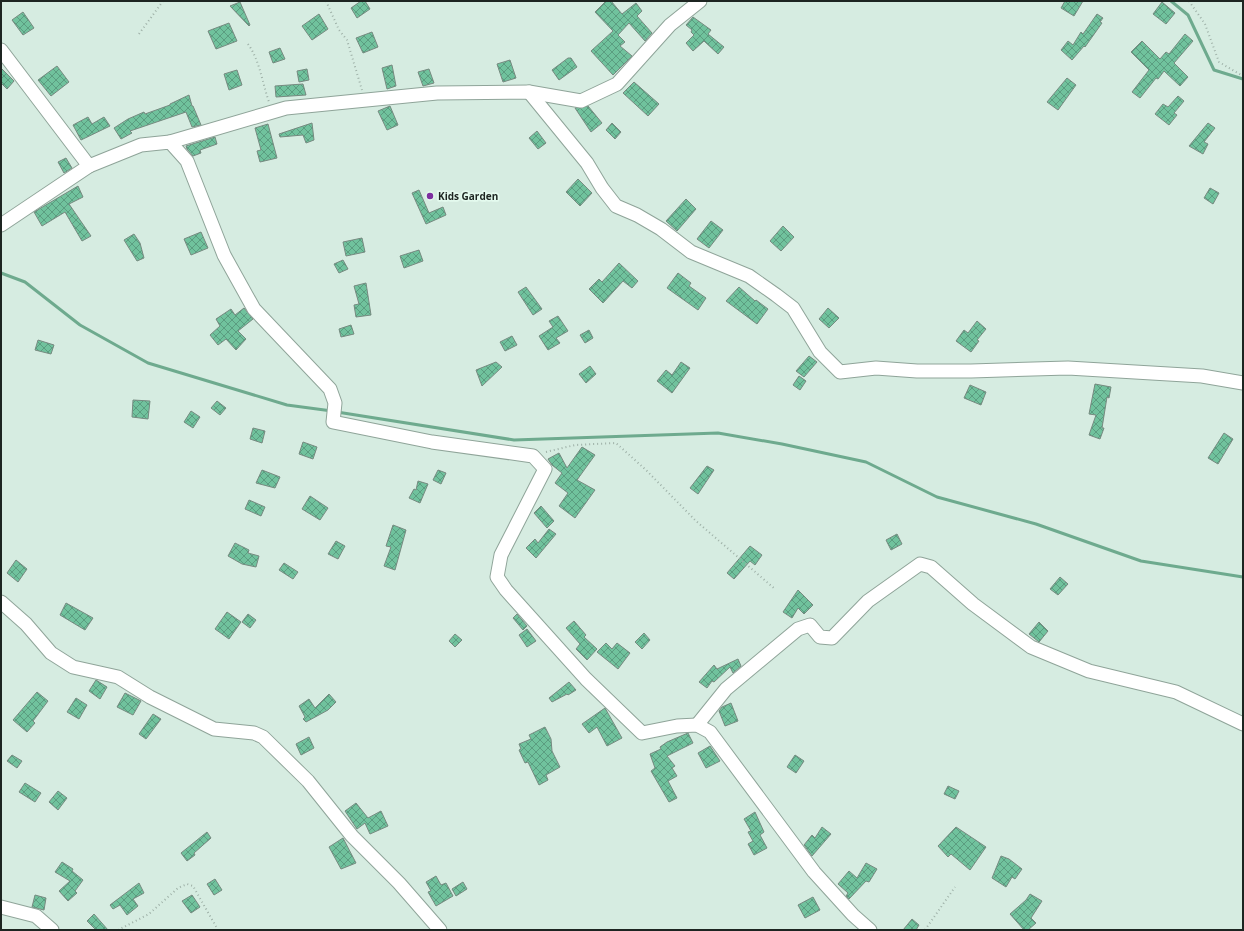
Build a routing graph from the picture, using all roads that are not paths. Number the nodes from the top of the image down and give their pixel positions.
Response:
1 (700, 1) edge
2 (1, 50) edge
3 (529, 92) junction
4 (170, 142) junction
5 (89, 166) junction
6 (1, 225) edge
7 (1243, 384) edge
8 (1, 602) edge
9 (1243, 724) edge
10 (697, 725) junction
11 (1, 906) edge
12 (52, 930) edge
13 (440, 930) edge
14 (870, 930) edge

1 - 3 street
2 - 5 street
3 - 4 street
3 - 7 street
4 - 5 street
4 - 10 street
5 - 6 street
8 - 13 street
9 - 10 street
10 - 14 street
11 - 12 street

